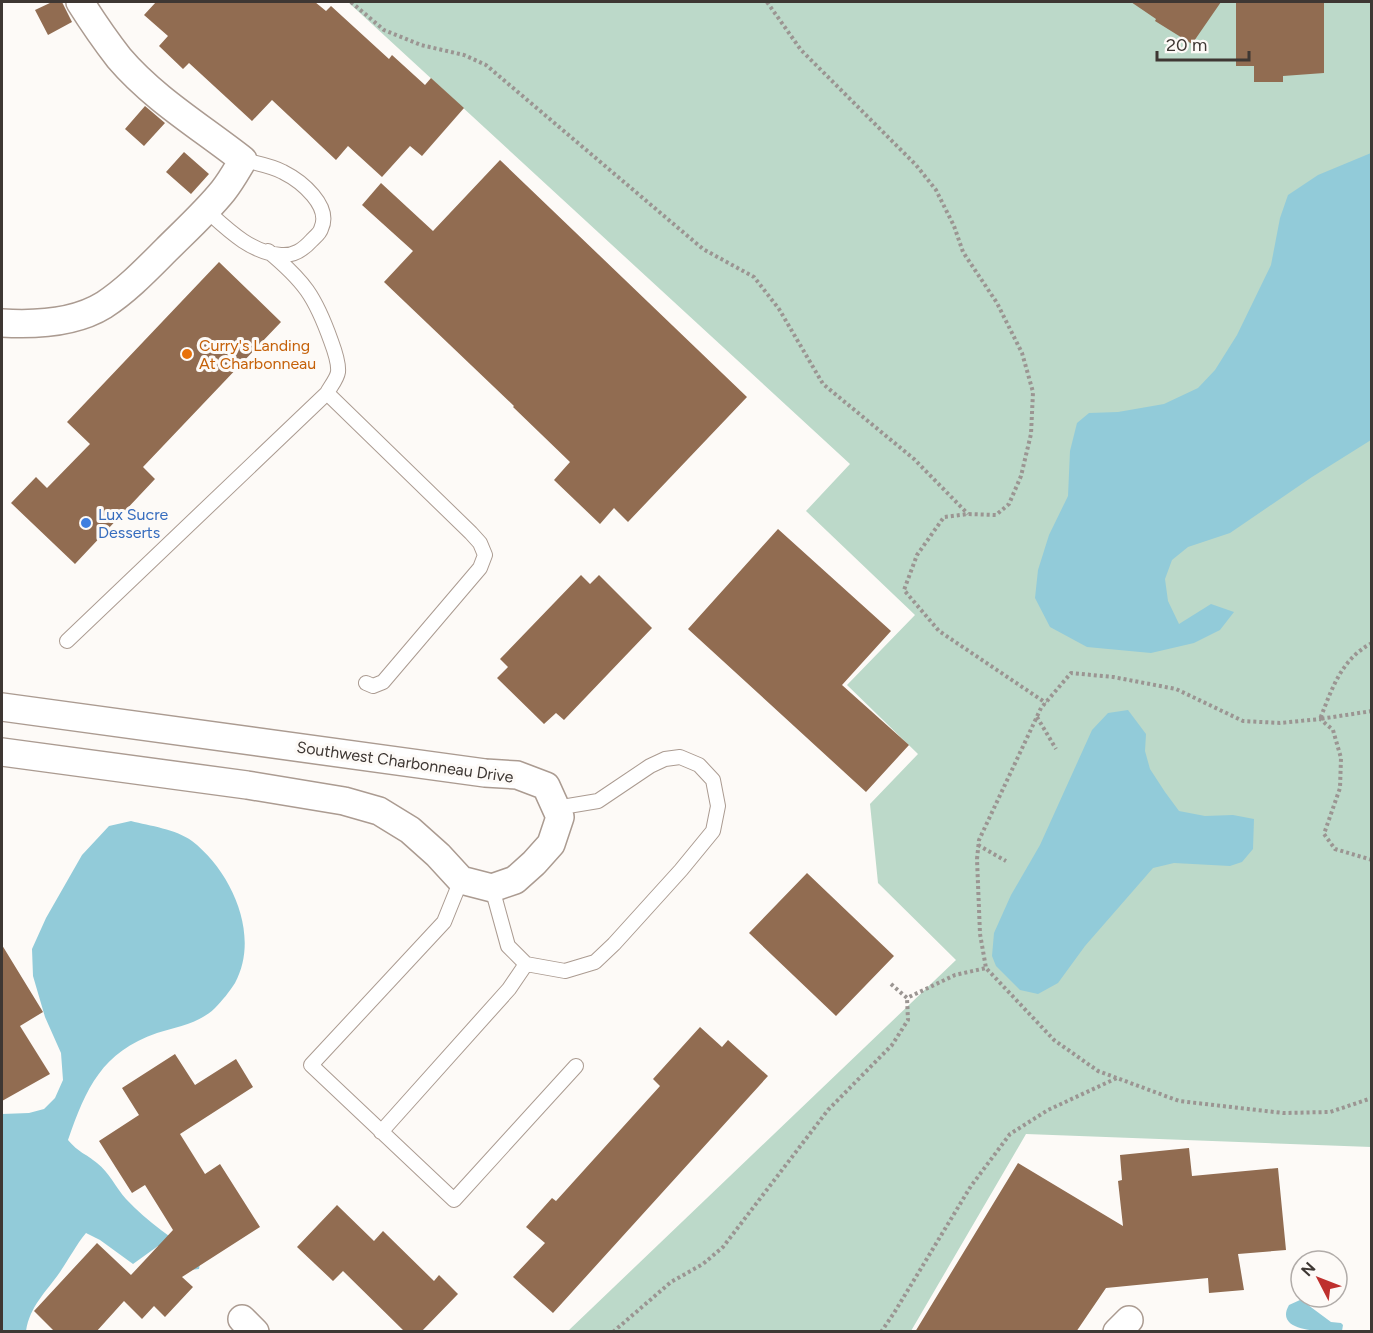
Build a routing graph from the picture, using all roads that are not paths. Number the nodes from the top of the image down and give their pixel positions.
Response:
1 (80, 2) edge
2 (243, 160) junction
3 (206, 210) junction
4 (268, 252) junction
5 (2, 323) edge
6 (327, 393) junction
7 (67, 641) dead end
8 (366, 684) dead end
9 (2, 707) edge
10 (2, 752) edge
11 (556, 808) junction
12 (461, 880) junction
13 (492, 888) junction
14 (526, 964) junction
15 (576, 1066) dead end
16 (381, 1132) junction

1 - 2 street
2 - 3 street
2 - 4 lane
3 - 4 lane
3 - 5 street
4 - 6 lane
6 - 7 lane
6 - 8 lane
9 - 11 street, Southwest Charbonneau Drive
10 - 12 street
11 - 13 street
11 - 14 lane
12 - 13 street
12 - 16 lane
13 - 14 lane
14 - 16 lane
15 - 16 lane

